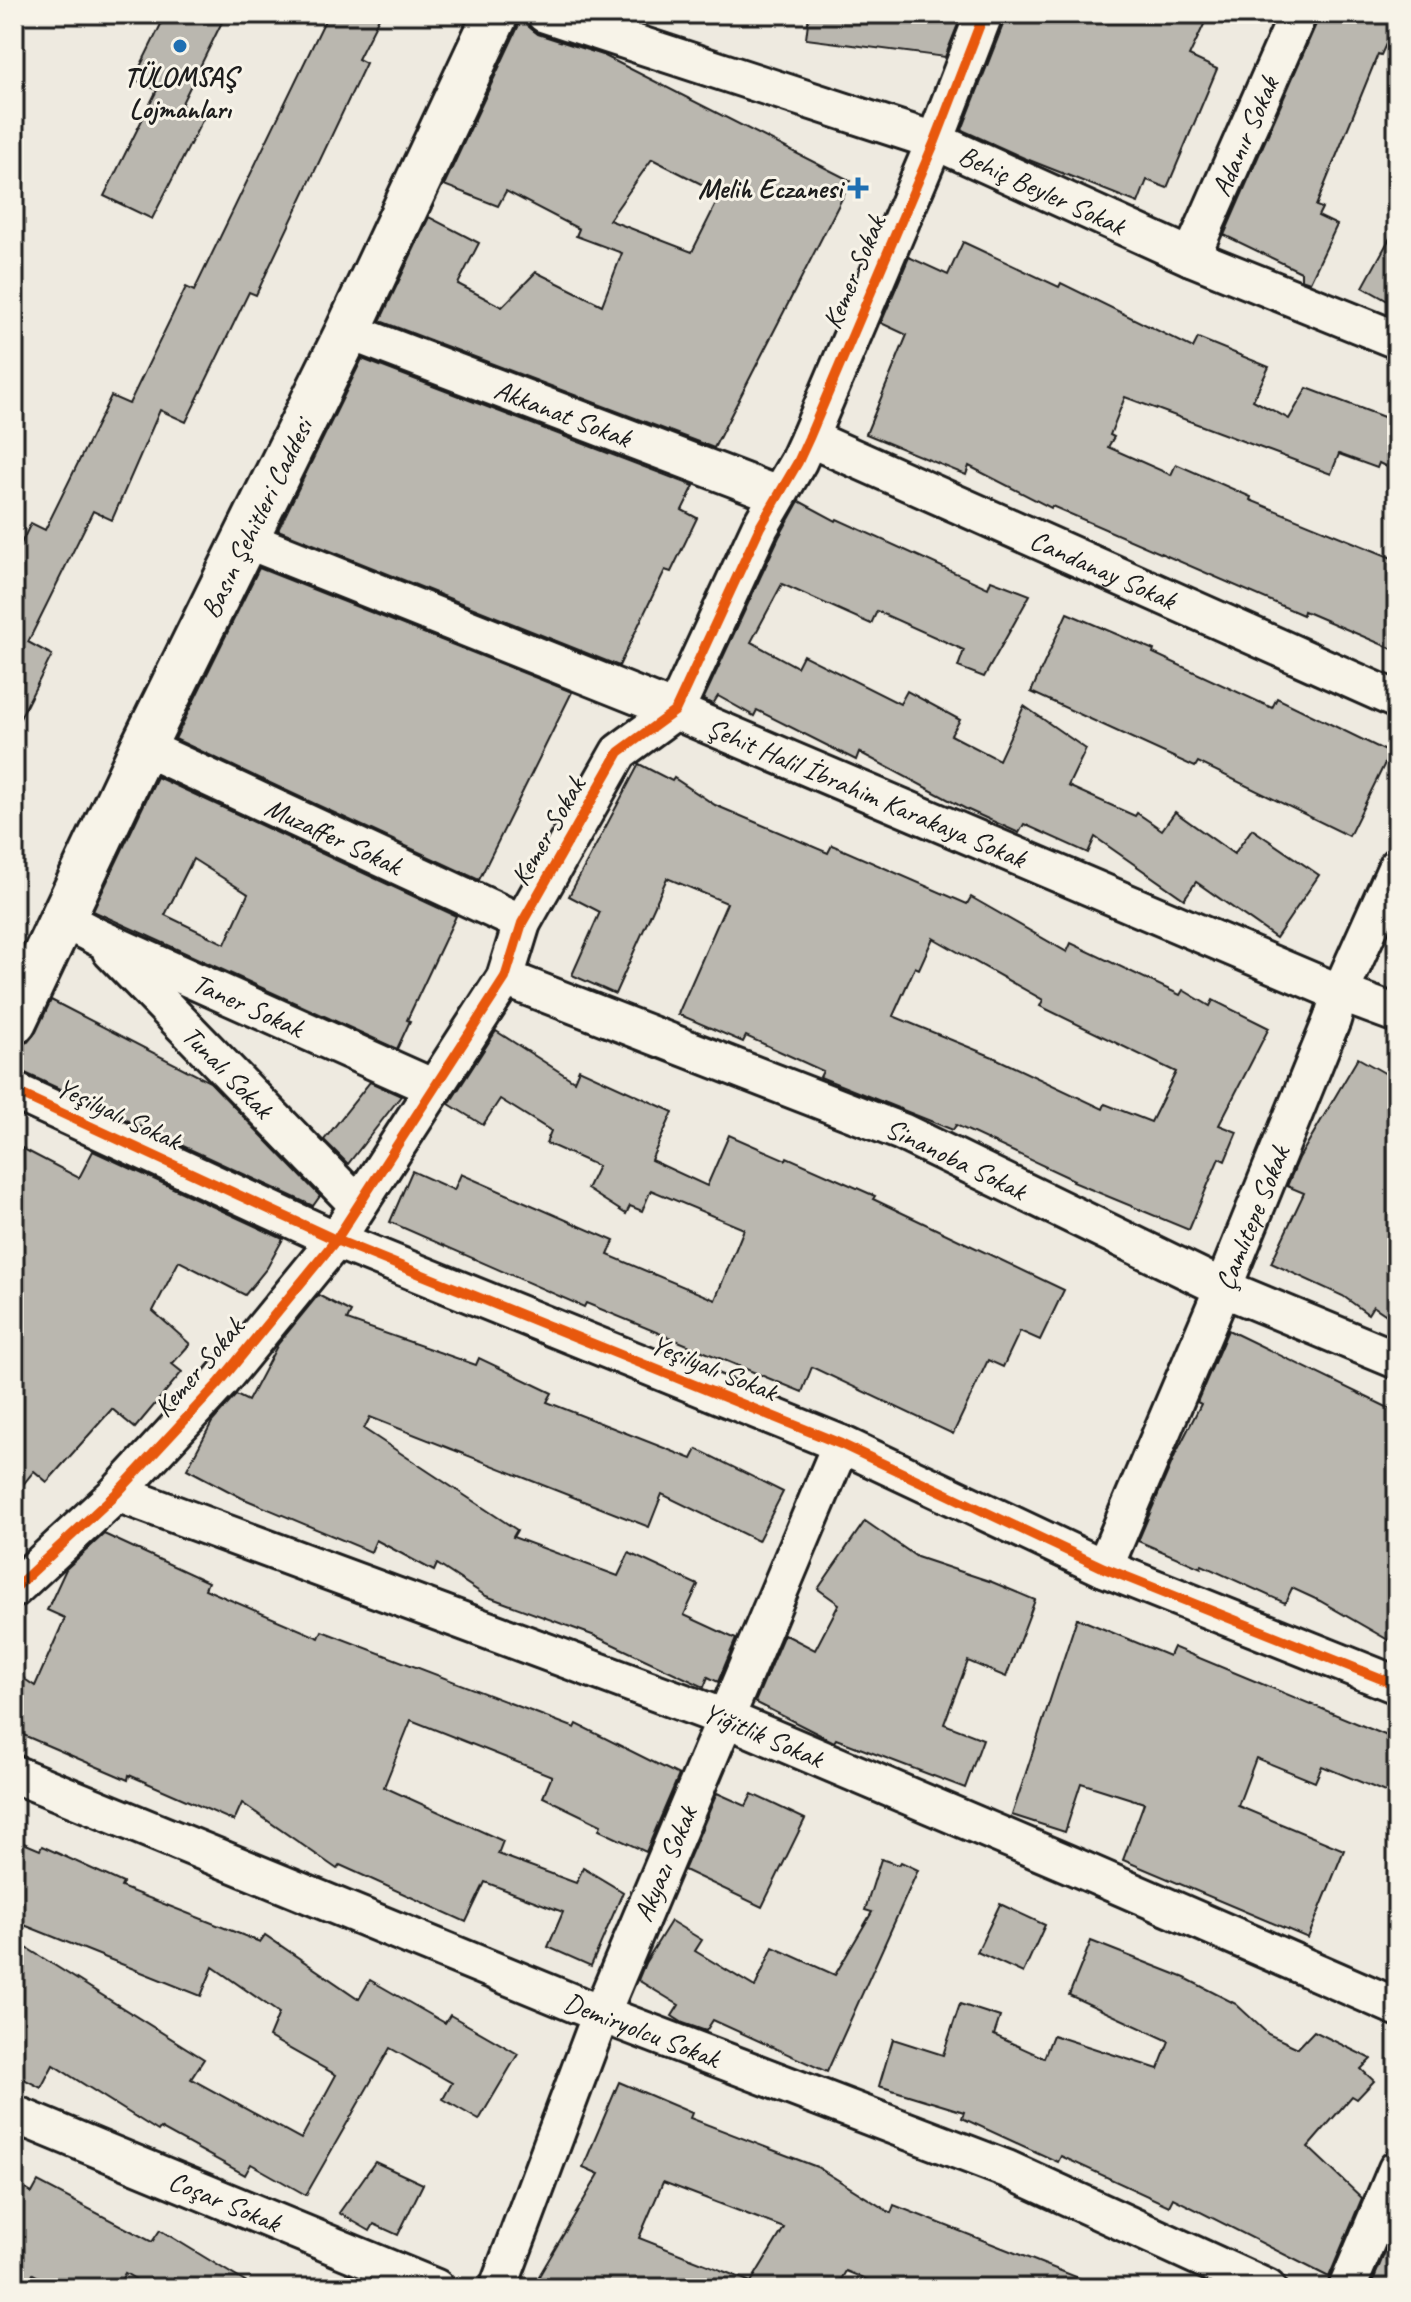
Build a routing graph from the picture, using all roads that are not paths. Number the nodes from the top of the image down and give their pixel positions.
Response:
1 (496, 14) edge
2 (545, 14) edge
3 (984, 14) edge
4 (1298, 14) edge
5 (935, 141) junction
6 (1191, 257) junction
7 (348, 331) junction
8 (1397, 340) edge
9 (809, 438) junction
10 (778, 495) junction
11 (244, 539) junction
12 (1397, 700) edge
13 (675, 711) junction
14 (143, 747) junction
15 (1397, 866) edge
16 (522, 923) junction
17 (80, 928) junction
18 (505, 978) junction
19 (1340, 993) junction
20 (1397, 1014) edge
21 (14, 1021) edge
22 (434, 1088) junction
23 (14, 1091) edge
24 (358, 1205) junction
25 (336, 1240) junction
26 (1223, 1288) junction
27 (1397, 1360) edge
28 (841, 1444) junction
29 (117, 1493) junction
30 (1104, 1568) junction
31 (14, 1589) edge
32 (1397, 1685) edge
33 (725, 1718) junction
34 (14, 1774) edge
35 (1397, 2007) edge
36 (601, 2014) junction
37 (14, 2114) edge
38 (1397, 2169) edge
39 (436, 2288) edge
40 (498, 2288) edge
41 (1267, 2288) edge
42 (1347, 2288) edge

1 - 7 main road, Basın Şehitleri Caddesi
2 - 5 street, Behiç Beyler Sokak
3 - 5 street, Kemer Sokak
4 - 6 street, Adanır Sokak
5 - 6 street, Behiç Beyler Sokak
5 - 9 street, Kemer Sokak
6 - 8 street, Behiç Beyler Sokak
7 - 10 street, Akkanat Sokak
7 - 11 main road, Basın Şehitleri Caddesi
9 - 10 street, Kemer Sokak
9 - 12 street, Candanay Sokak
10 - 13 street, Kemer Sokak
11 - 13 street, Şehit Halil İbrahim Karakaya Sokak
11 - 14 main road, Basın Şehitleri Caddesi
13 - 16 street, Kemer Sokak
13 - 19 street, Şehit Halil İbrahim Karakaya Sokak
14 - 16 street, Muzaffer Sokak
14 - 17 main road, Basın Şehitleri Caddesi
15 - 19 street, Çamlıtepe Sokak
16 - 18 street, Kemer Sokak
17 - 21 main road, Basın Şehitleri Caddesi
17 - 22 street, Taner Sokak
17 - 24 street, Tunalı Sokak
18 - 22 street, Kemer Sokak
18 - 26 street, Sinanoba Sokak
19 - 20 street, Şehit Halil İbrahim Karakaya Sokak
19 - 26 street, Çamlıtepe Sokak
22 - 24 street, Kemer Sokak
23 - 25 street, Yeşilyalı Sokak
24 - 25 street, Kemer Sokak
25 - 28 street, Yeşilyalı Sokak
25 - 29 street, Kemer Sokak
26 - 27 street, Sinanoba Sokak
26 - 30 street, Çamlıtepe Sokak
28 - 30 street, Yeşilyalı Sokak
28 - 33 street, Akyazı Sokak
29 - 31 street, Kemer Sokak
29 - 33 street, Yiğitlik Sokak
30 - 32 street, Yeşilyalı Sokak
33 - 35 street, Yiğitlik Sokak
33 - 36 street, Akyazı Sokak
34 - 36 street, Demiryolcu Sokak
36 - 40 street, Akyazı Sokak
36 - 41 street, Demiryolcu Sokak
37 - 39 street, Coşar Sokak
38 - 42 street

